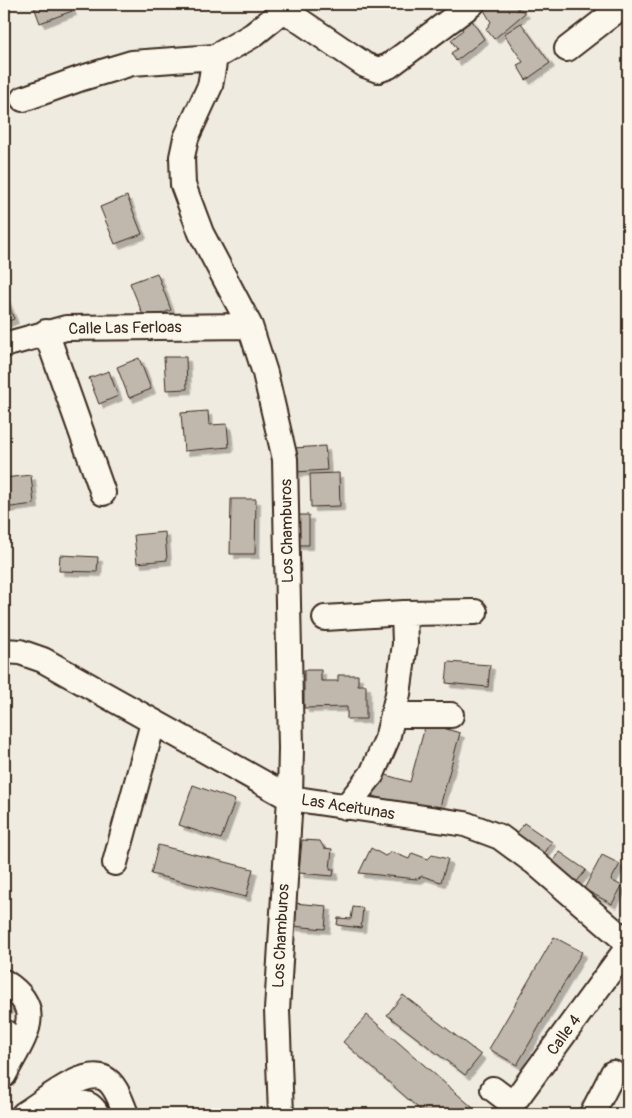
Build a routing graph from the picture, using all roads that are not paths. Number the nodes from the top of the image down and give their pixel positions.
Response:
1 (472, 4) edge
2 (625, 4) edge
3 (282, 7) edge
4 (567, 49) dead end
5 (215, 57) junction
6 (23, 99) dead end
7 (250, 326) junction
8 (46, 332) junction
9 (4, 346) edge
10 (102, 493) dead end
11 (404, 612) junction
12 (475, 612) dead end
13 (325, 618) dead end
14 (4, 651) edge
15 (451, 714) dead end
16 (393, 715) junction
17 (153, 723) junction
18 (290, 798) junction
19 (346, 807) junction
20 (115, 863) dead end
21 (628, 942) edge
22 (628, 947) edge
23 (4, 982) edge
24 (613, 1073) dead end
25 (4, 1075) edge
26 (494, 1089) dead end
27 (24, 1114) edge
28 (64, 1114) edge
29 (97, 1114) edge
30 (126, 1114) edge
31 (280, 1114) edge
32 (592, 1114) edge

1 - 3 street
2 - 4 street
3 - 5 street
5 - 6 street
5 - 7 street, Los Chamburos
7 - 8 street, Calle Las Ferloas
7 - 18 street, Los Chamburos
8 - 9 street, Calle Las Ferloas
8 - 10 street
11 - 12 street
11 - 13 street
11 - 16 street
14 - 17 street, Las Aceitunas
15 - 16 street
16 - 19 street
17 - 18 street, Las Aceitunas
17 - 20 street
18 - 19 street, Las Aceitunas
18 - 31 street, Los Chamburos
19 - 21 street, Las Aceitunas
22 - 26 street, Calle 4
23 - 25 street
24 - 32 street
27 - 30 street
28 - 29 street

